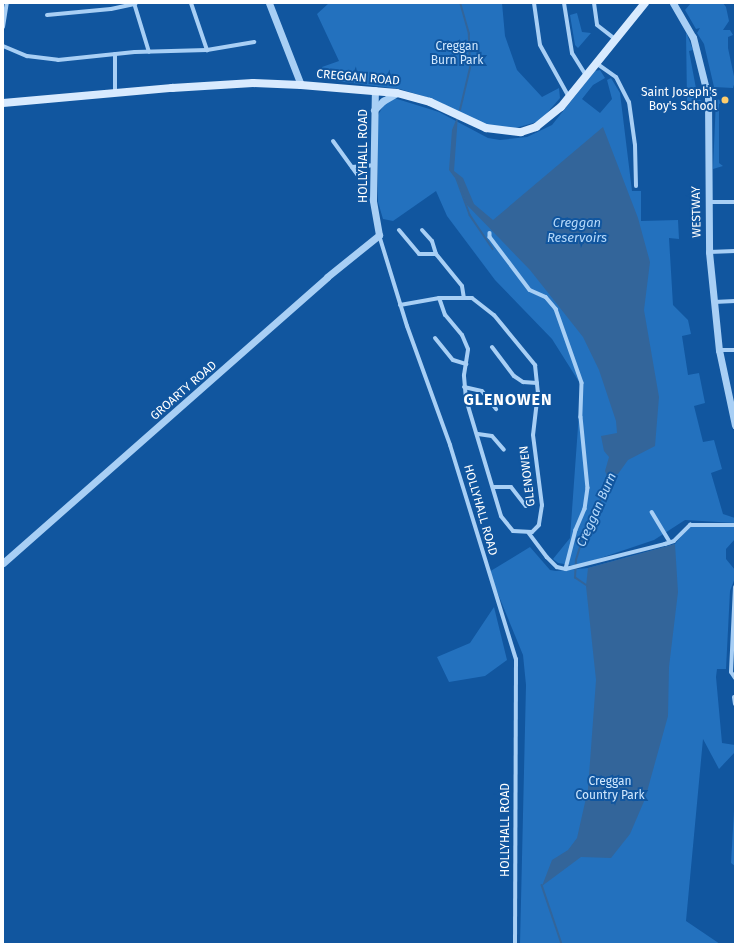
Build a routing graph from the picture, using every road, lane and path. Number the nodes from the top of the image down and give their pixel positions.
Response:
1 (7, 3) edge
2 (190, 3) edge
3 (269, 3) edge
4 (534, 3) edge
5 (564, 3) edge
6 (594, 3) edge
7 (645, 3) edge
8 (673, 3) edge
9 (135, 4) edge
10 (47, 15) dead end
11 (3, 27) edge
12 (614, 39) junction
13 (254, 42) dead end
14 (3, 46) edge
15 (207, 50) junction
16 (149, 52) junction
17 (116, 54) junction
18 (596, 62) junction
19 (586, 76) junction
20 (301, 85) junction
21 (375, 90) junction
22 (115, 91) junction
23 (397, 93) junction
24 (570, 98) junction
25 (3, 103) edge
26 (374, 110) junction
27 (333, 141) dead end
28 (373, 166) junction
29 (352, 168) junction
30 (359, 177) dead end
31 (636, 186) dead end
32 (707, 202) junction
33 (735, 202) edge
34 (399, 230) dead end
35 (422, 230) dead end
36 (490, 233) dead end
37 (379, 235) junction
38 (735, 251) edge
39 (709, 252) junction
40 (436, 254) junction
41 (439, 298) junction
42 (464, 298) junction
43 (735, 301) edge
44 (713, 302) junction
45 (400, 305) junction
46 (435, 338) dead end
47 (492, 347) dead end
48 (719, 350) junction
49 (735, 350) edge
50 (466, 364) junction
51 (537, 383) junction
52 (464, 387) junction
53 (732, 402) edge
54 (496, 409) dead end
55 (735, 426) edge
56 (478, 434) junction
57 (504, 450) dead end
58 (493, 487) junction
59 (526, 506) dead end
60 (652, 512) dead end
61 (735, 525) edge
62 (530, 533) junction
63 (670, 542) junction
64 (3, 563) edge
65 (566, 569) junction
66 (735, 587) edge
67 (735, 678) edge
68 (735, 699) edge
69 (735, 704) edge
70 (515, 944) edge

1 - 11 street
2 - 15 street
3 - 20 street
4 - 24 street
5 - 19 street
6 - 12 street
7 - 12 main road, CREGGAN ROAD
8 - 32 street, WESTWAY
9 - 10 street
9 - 16 street
12 - 18 main road, CREGGAN ROAD
13 - 15 street
14 - 17 street
15 - 16 street
16 - 17 street
17 - 22 street
18 - 19 main road, CREGGAN ROAD
18 - 31 street
19 - 24 main road, CREGGAN ROAD
20 - 21 main road, CREGGAN ROAD
20 - 22 main road, CREGGAN ROAD
21 - 23 main road, CREGGAN ROAD
21 - 26 street, HOLLYHALL ROAD
22 - 25 main road, CREGGAN ROAD
23 - 24 main road, CREGGAN ROAD
23 - 26 street
26 - 28 street, HOLLYHALL ROAD
27 - 29 street
28 - 29 street
28 - 37 street, HOLLYHALL ROAD
29 - 30 street
32 - 33 street
32 - 39 street, WESTWAY
34 - 40 street
35 - 40 street
36 - 65 street
37 - 45 street, HOLLYHALL ROAD
37 - 64 street, GROARTY ROAD
38 - 39 street
39 - 44 street, WESTWAY
40 - 42 street
41 - 42 street, GLENOWEN
41 - 45 street, GLENOWEN
41 - 50 street
42 - 51 street, GLENOWEN
43 - 44 street
44 - 48 street, WESTWAY
45 - 70 street, HOLLYHALL ROAD
46 - 50 street
47 - 51 street
48 - 49 street
48 - 53 street, WESTWAY
50 - 52 street
51 - 62 street, GLENOWEN
52 - 54 street
52 - 56 street
53 - 55 street, WESTWAY
56 - 57 street
56 - 58 street
58 - 59 street
58 - 62 street
60 - 63 street
61 - 63 street
62 - 65 street
63 - 65 street
66 - 67 street
68 - 69 street

